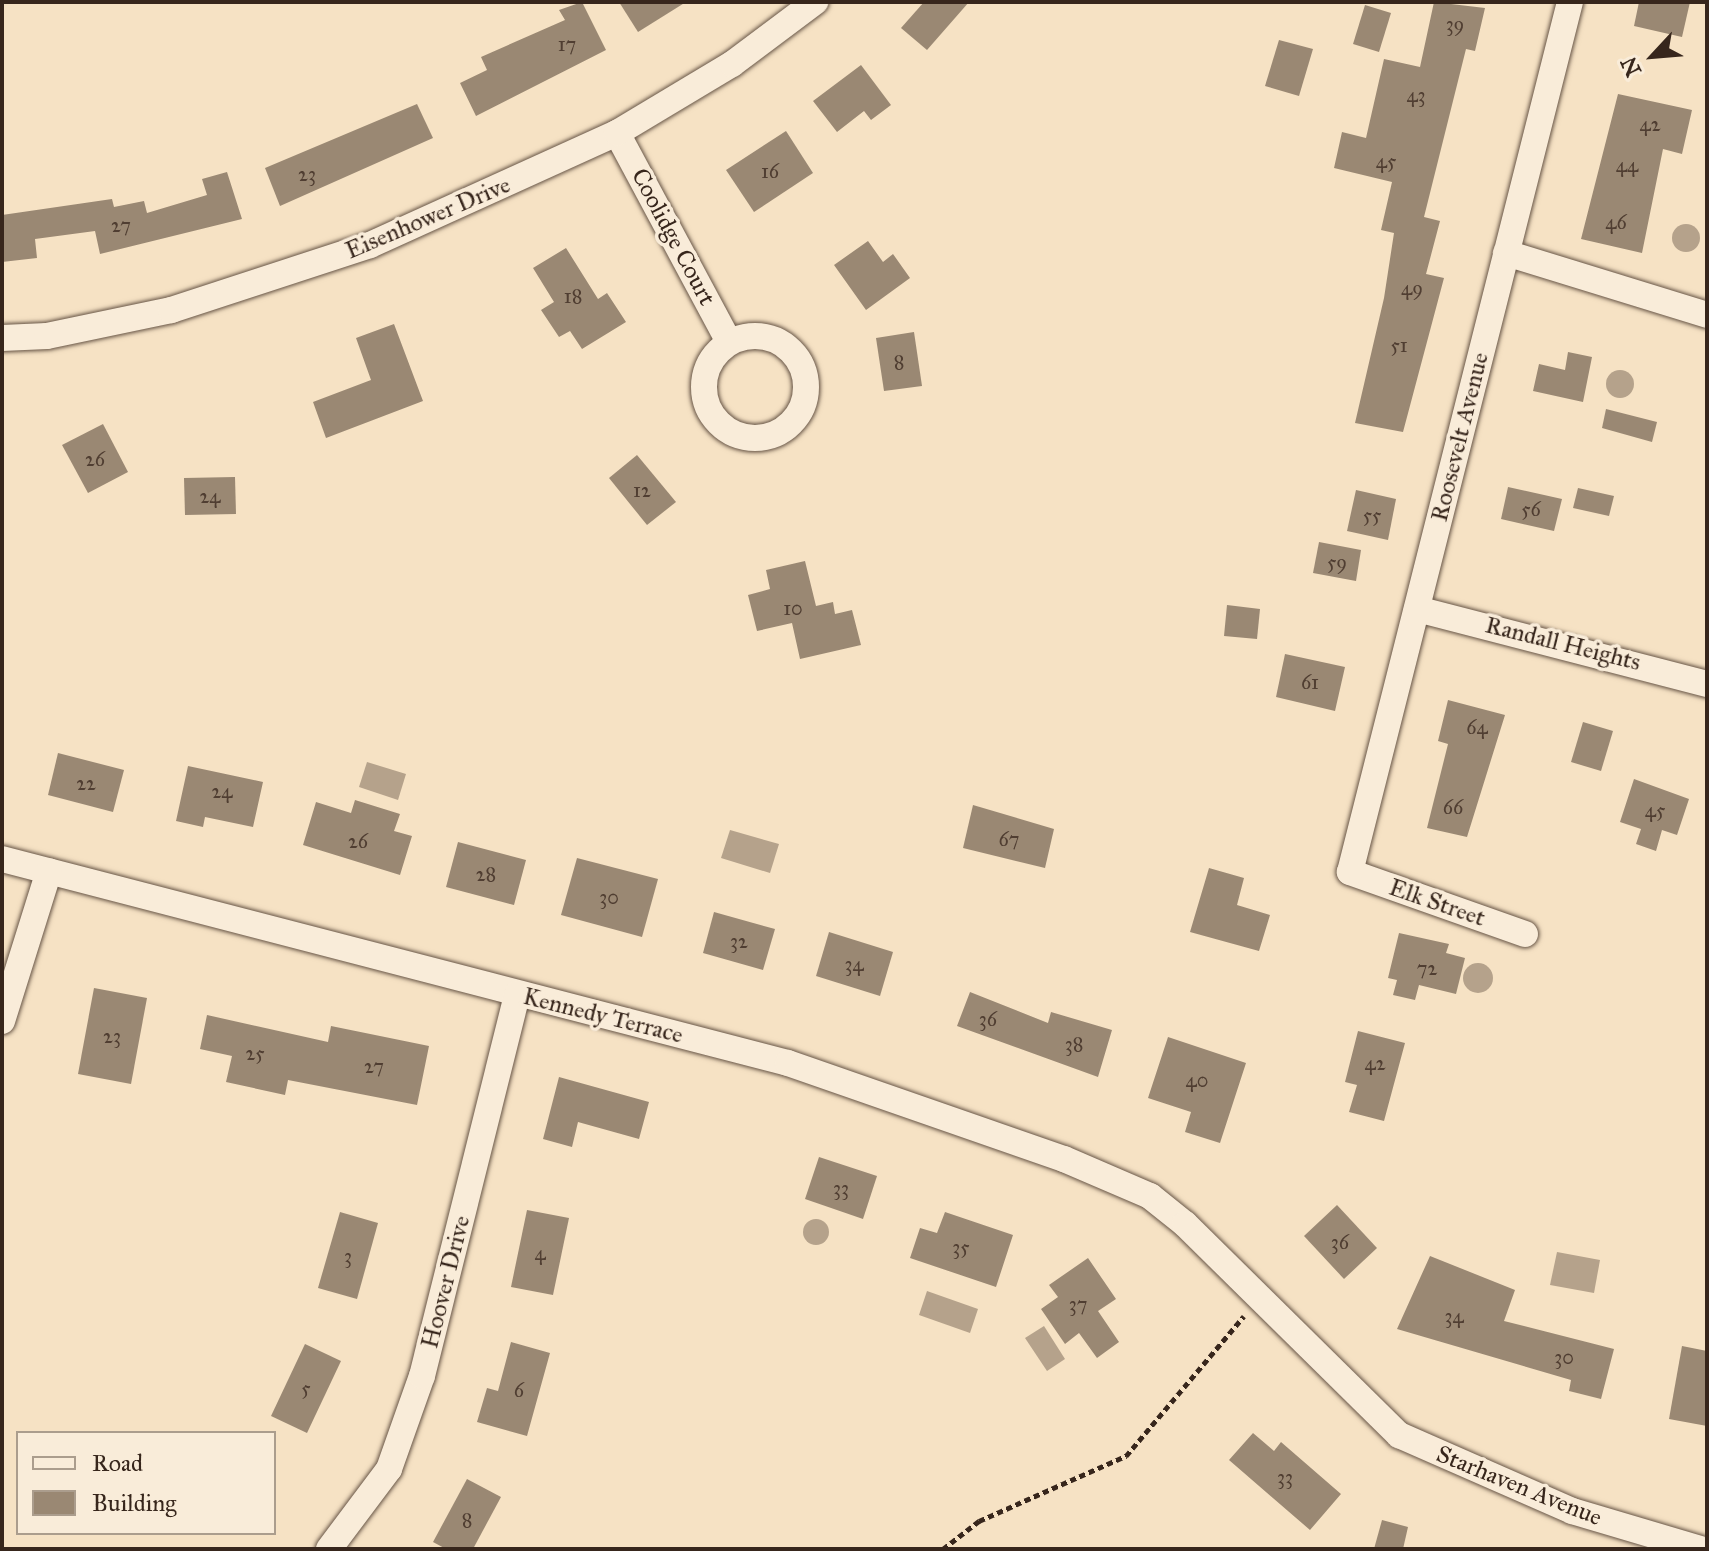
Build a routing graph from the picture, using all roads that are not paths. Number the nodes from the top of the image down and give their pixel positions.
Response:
1 (815, 2) edge
2 (1570, 2) edge
3 (617, 133) junction
4 (1506, 253) junction
5 (1707, 315) edge
6 (2, 338) edge
7 (728, 340) dead end
8 (1417, 609) junction
9 (1707, 684) edge
10 (2, 859) edge
11 (49, 871) junction
12 (1350, 872) joint
13 (1525, 934) dead end
14 (517, 994) junction
15 (2, 1021) edge
16 (1185, 1224) joint
17 (329, 1549) edge
18 (1700, 1549) edge

1 - 3 street, Eisenhower Drive
2 - 4 street, Roosevelt Avenue
3 - 6 street, Eisenhower Drive
3 - 7 street, Coolidge Court
4 - 5 street
4 - 8 street, Roosevelt Avenue
8 - 9 street, Randall Heights
8 - 12 street, Roosevelt Avenue
10 - 11 street, Kennedy Terrace
11 - 14 street, Kennedy Terrace
11 - 15 street
12 - 13 street, Elk Street
14 - 16 street, Kennedy Terrace
14 - 17 street, Hoover Drive
16 - 18 street, Starhaven Avenue

